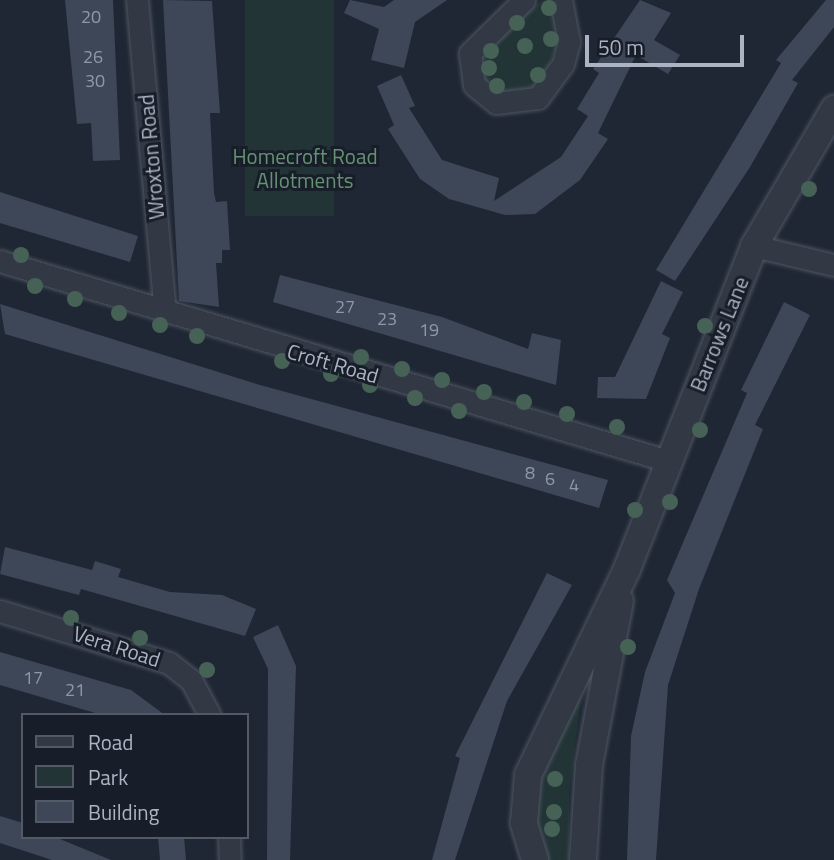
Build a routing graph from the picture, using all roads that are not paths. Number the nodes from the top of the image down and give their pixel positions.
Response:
1 (136, 0) edge
2 (524, 0) edge
3 (561, 0) edge
4 (834, 110) edge
5 (754, 246) junction
6 (0, 261) edge
7 (834, 265) edge
8 (165, 313) junction
9 (668, 461) junction
10 (627, 569) junction
11 (0, 611) edge
12 (209, 713) edge
13 (229, 839) edge
14 (230, 860) edge
15 (535, 860) edge
16 (583, 860) edge

1 - 8 street, Wroxton Road
2 - 3 street
4 - 5 street, Barrows Lane
5 - 7 street
5 - 9 street, Barrows Lane
6 - 8 street, Croft Road
8 - 9 street, Croft Road
9 - 10 street, Barrows Lane
10 - 15 street, Barrows Lane
10 - 16 street, Barrows Lane
11 - 12 street, Vera Road
13 - 14 street

